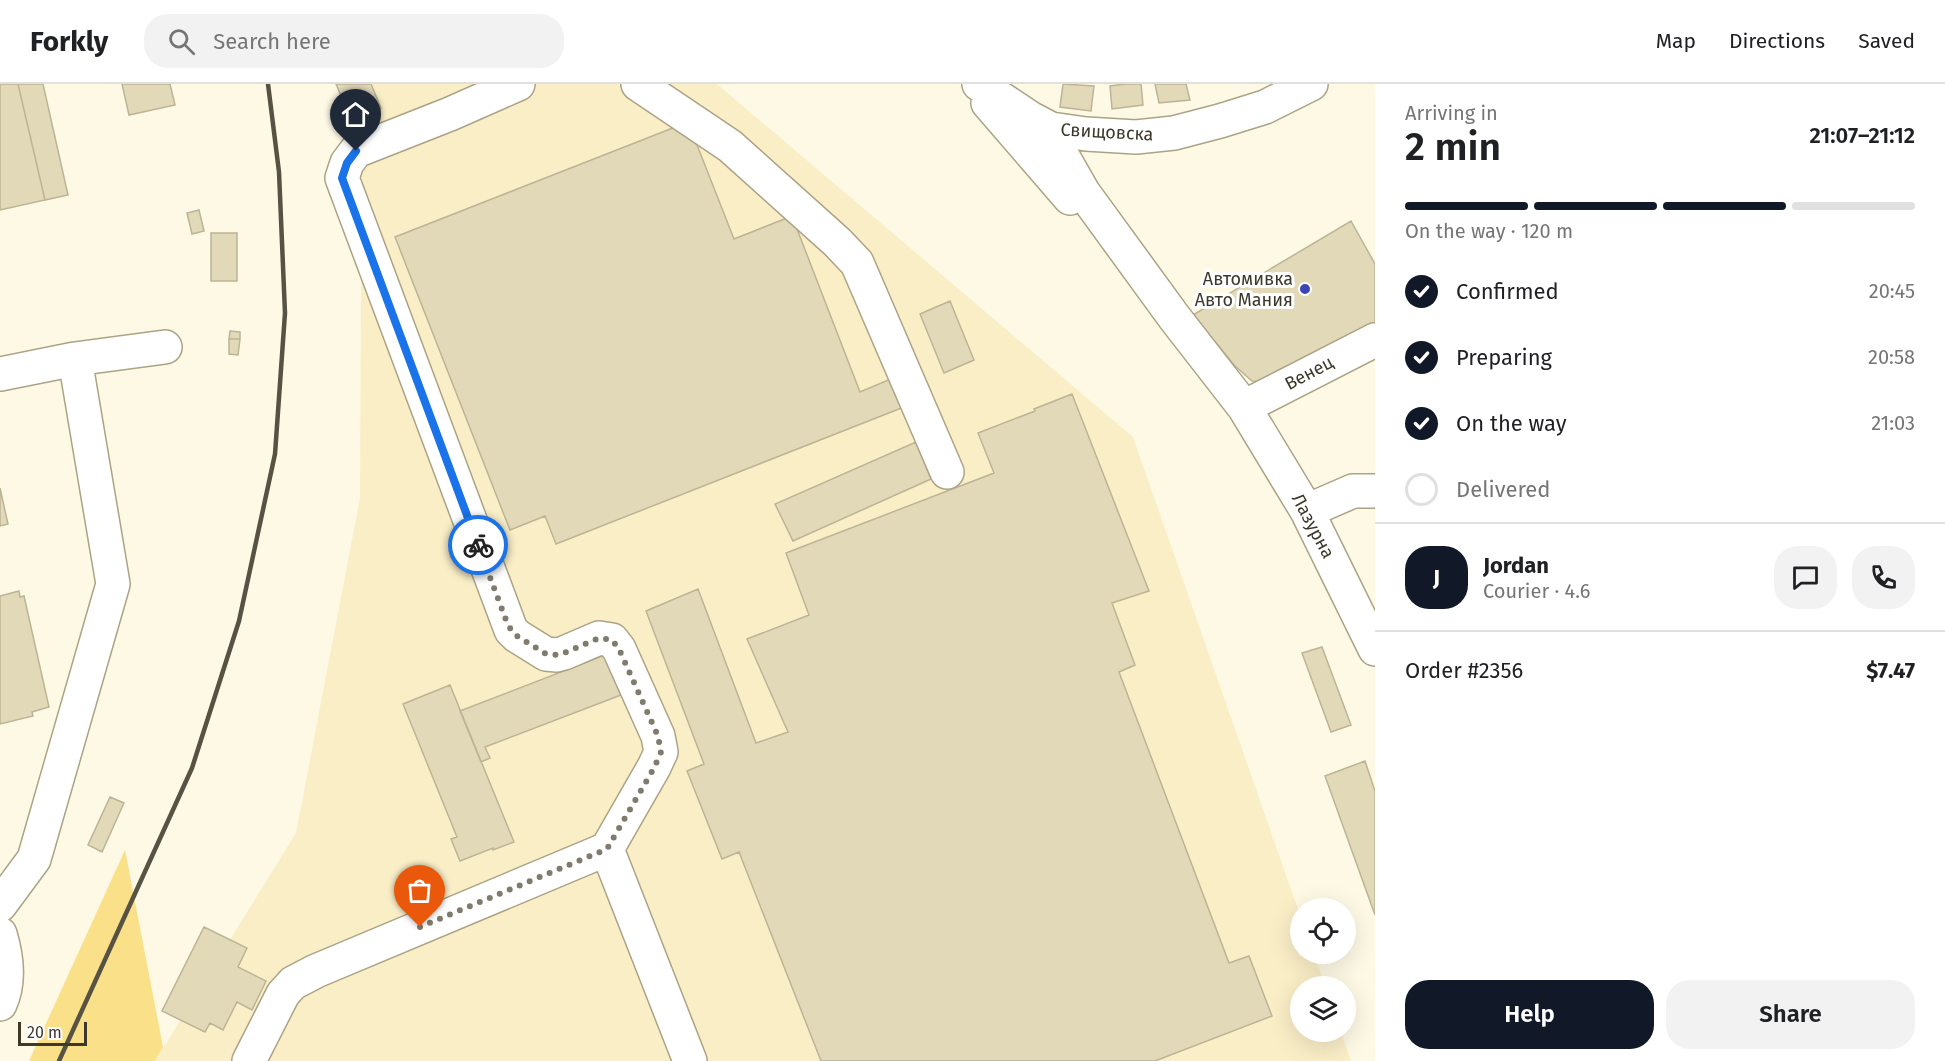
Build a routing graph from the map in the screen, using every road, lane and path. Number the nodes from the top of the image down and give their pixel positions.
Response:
1 (518, 84) edge
2 (638, 84) edge
3 (971, 84) edge
4 (979, 84) edge
5 (1311, 84) edge
6 (1050, 129) junction
7 (1174, 317) junction
8 (1375, 340) edge
9 (165, 347) dead end
10 (75, 358) junction
11 (0, 374) edge
12 (1244, 407) junction
13 (948, 472) dead end
14 (1375, 490) edge
15 (1307, 511) junction
16 (1375, 649) edge
17 (607, 849) junction
18 (0, 905) edge
19 (0, 934) edge
20 (0, 1004) edge
21 (249, 1061) edge
22 (690, 1061) edge

1 - 17 street
2 - 13 street
3 - 7 street
4 - 6 street, Свищовска
5 - 6 street, Свищовска
6 - 7 street
7 - 12 street, Лазурна
8 - 12 street, Венец
9 - 10 street
10 - 11 street
10 - 18 street
12 - 15 street, Лазурна
14 - 15 street
15 - 16 street, Лазурна
17 - 21 street
17 - 22 street
19 - 20 street

